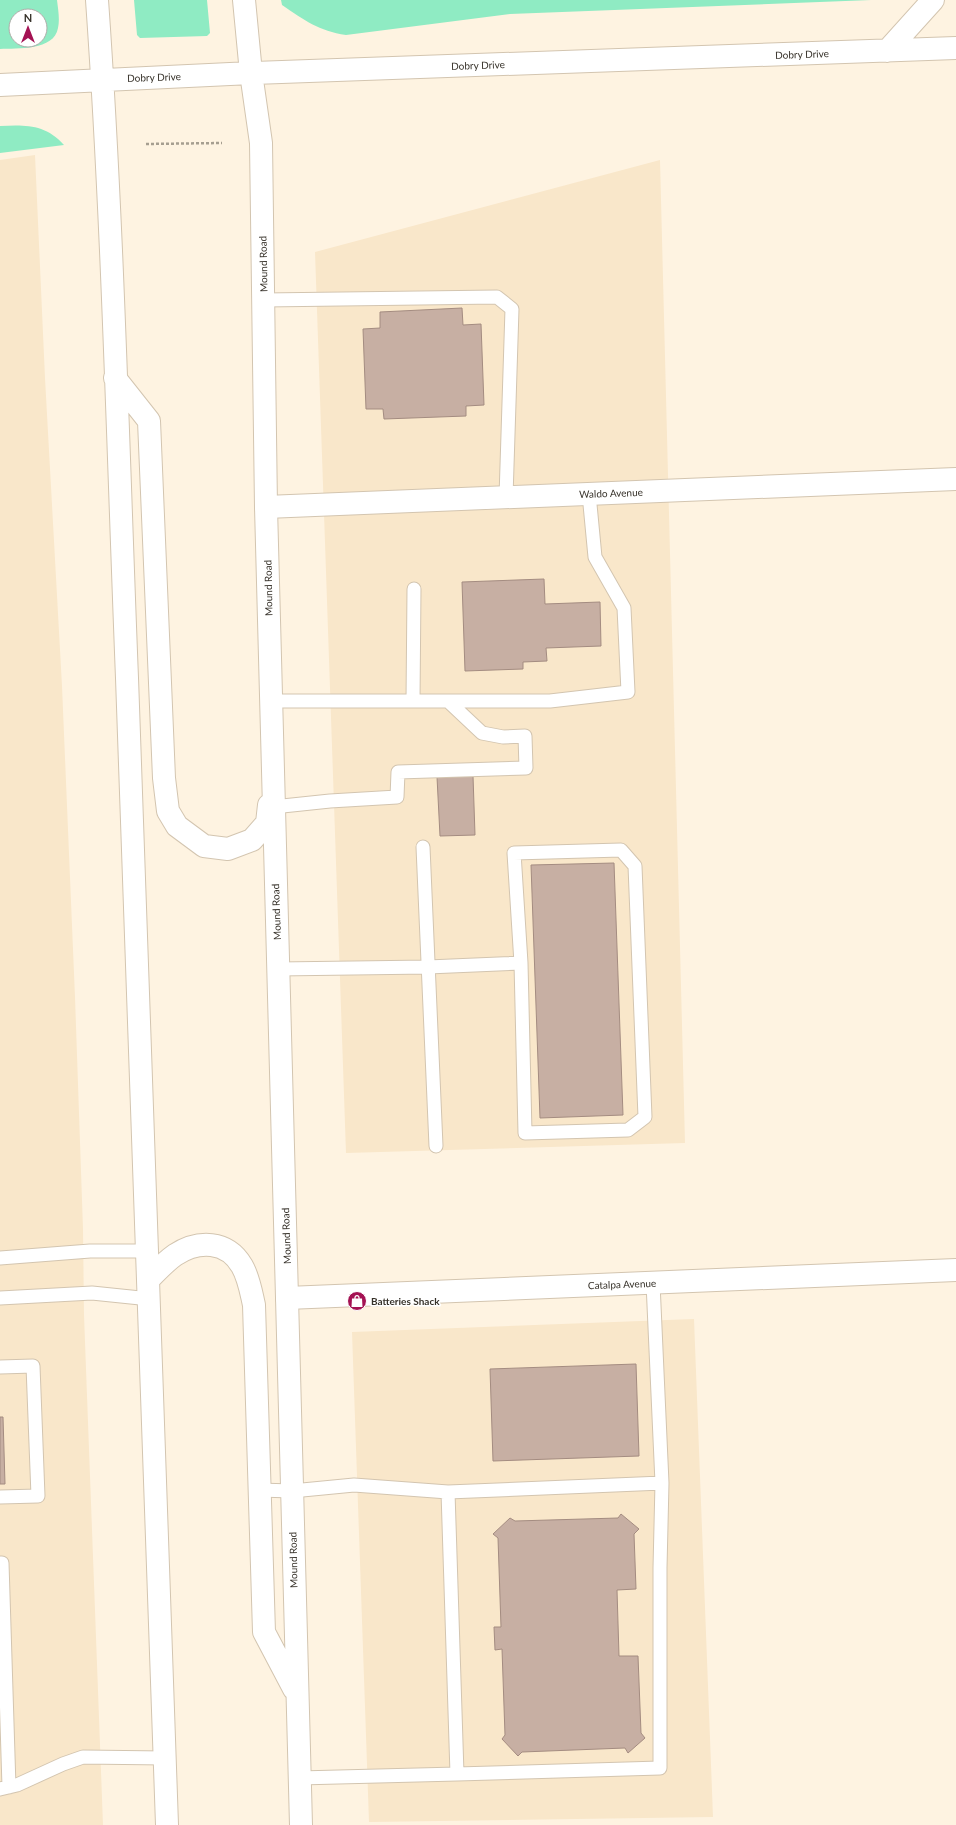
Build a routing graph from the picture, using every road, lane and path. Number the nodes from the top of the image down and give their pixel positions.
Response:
1 (97, 0) edge
2 (244, 0) edge
3 (933, 0) edge
4 (956, 48) edge
5 (887, 51) junction
6 (251, 73) junction
7 (102, 79) junction
8 (0, 84) edge
9 (222, 143) dead end
10 (146, 144) dead end
11 (264, 300) junction
12 (115, 378) junction
13 (956, 479) edge
14 (589, 494) junction
15 (506, 497) junction
16 (266, 507) junction
17 (414, 589) dead end
18 (270, 701) junction
19 (413, 701) junction
20 (448, 701) junction
21 (273, 776) junction
22 (273, 807) junction
23 (423, 847) dead end
24 (521, 963) junction
25 (428, 967) junction
26 (278, 968) junction
27 (436, 1146) dead end
28 (148, 1251) junction
29 (0, 1258) edge
30 (956, 1270) edge
31 (653, 1283) junction
32 (150, 1289) junction
33 (0, 1298) edge
34 (287, 1298) junction
35 (0, 1367) edge
36 (662, 1483) junction
37 (259, 1490) junction
38 (292, 1491) junction
39 (448, 1492) junction
40 (0, 1497) edge
41 (0, 1563) edge
42 (296, 1693) junction
43 (3, 1707) edge
44 (4, 1726) edge
45 (165, 1758) junction
46 (457, 1774) junction
47 (299, 1778) junction
48 (4, 1788) edge
49 (167, 1825) edge
50 (301, 1825) edge

1 - 7 main road
2 - 6 main road, Mound Road
3 - 5 main road
4 - 5 main road, Dobry Drive
5 - 6 main road, Dobry Drive
6 - 7 main road, Dobry Drive
6 - 11 main road, Mound Road
7 - 8 main road, Dobry Drive
7 - 12 main road
9 - 10 path
11 - 15 lane
11 - 16 main road, Mound Road
12 - 21 main road
12 - 28 main road
13 - 14 main road, Waldo Avenue
14 - 15 main road, Waldo Avenue
14 - 20 lane
15 - 16 main road, Waldo Avenue
16 - 18 main road, Mound Road
17 - 19 lane
18 - 19 lane
18 - 21 main road, Mound Road
19 - 20 lane
20 - 22 lane
21 - 22 main road, Mound Road
22 - 26 main road, Mound Road
23 - 25 lane
24 - 24 lane
24 - 25 lane
25 - 26 lane
25 - 27 lane
26 - 34 main road, Mound Road
28 - 29 lane
28 - 32 main road
30 - 31 main road, Catalpa Avenue
31 - 34 main road, Catalpa Avenue
31 - 36 lane
32 - 33 lane
32 - 37 main road
32 - 45 main road
34 - 38 main road, Mound Road
35 - 40 lane
36 - 39 lane
36 - 46 lane
37 - 38 lane
37 - 42 main road
38 - 39 lane
38 - 42 main road, Mound Road
39 - 46 lane
41 - 43 lane
42 - 47 main road, Mound Road
43 - 44 lane
44 - 48 lane
45 - 48 lane
45 - 49 main road
46 - 47 lane
47 - 50 main road, Mound Road

